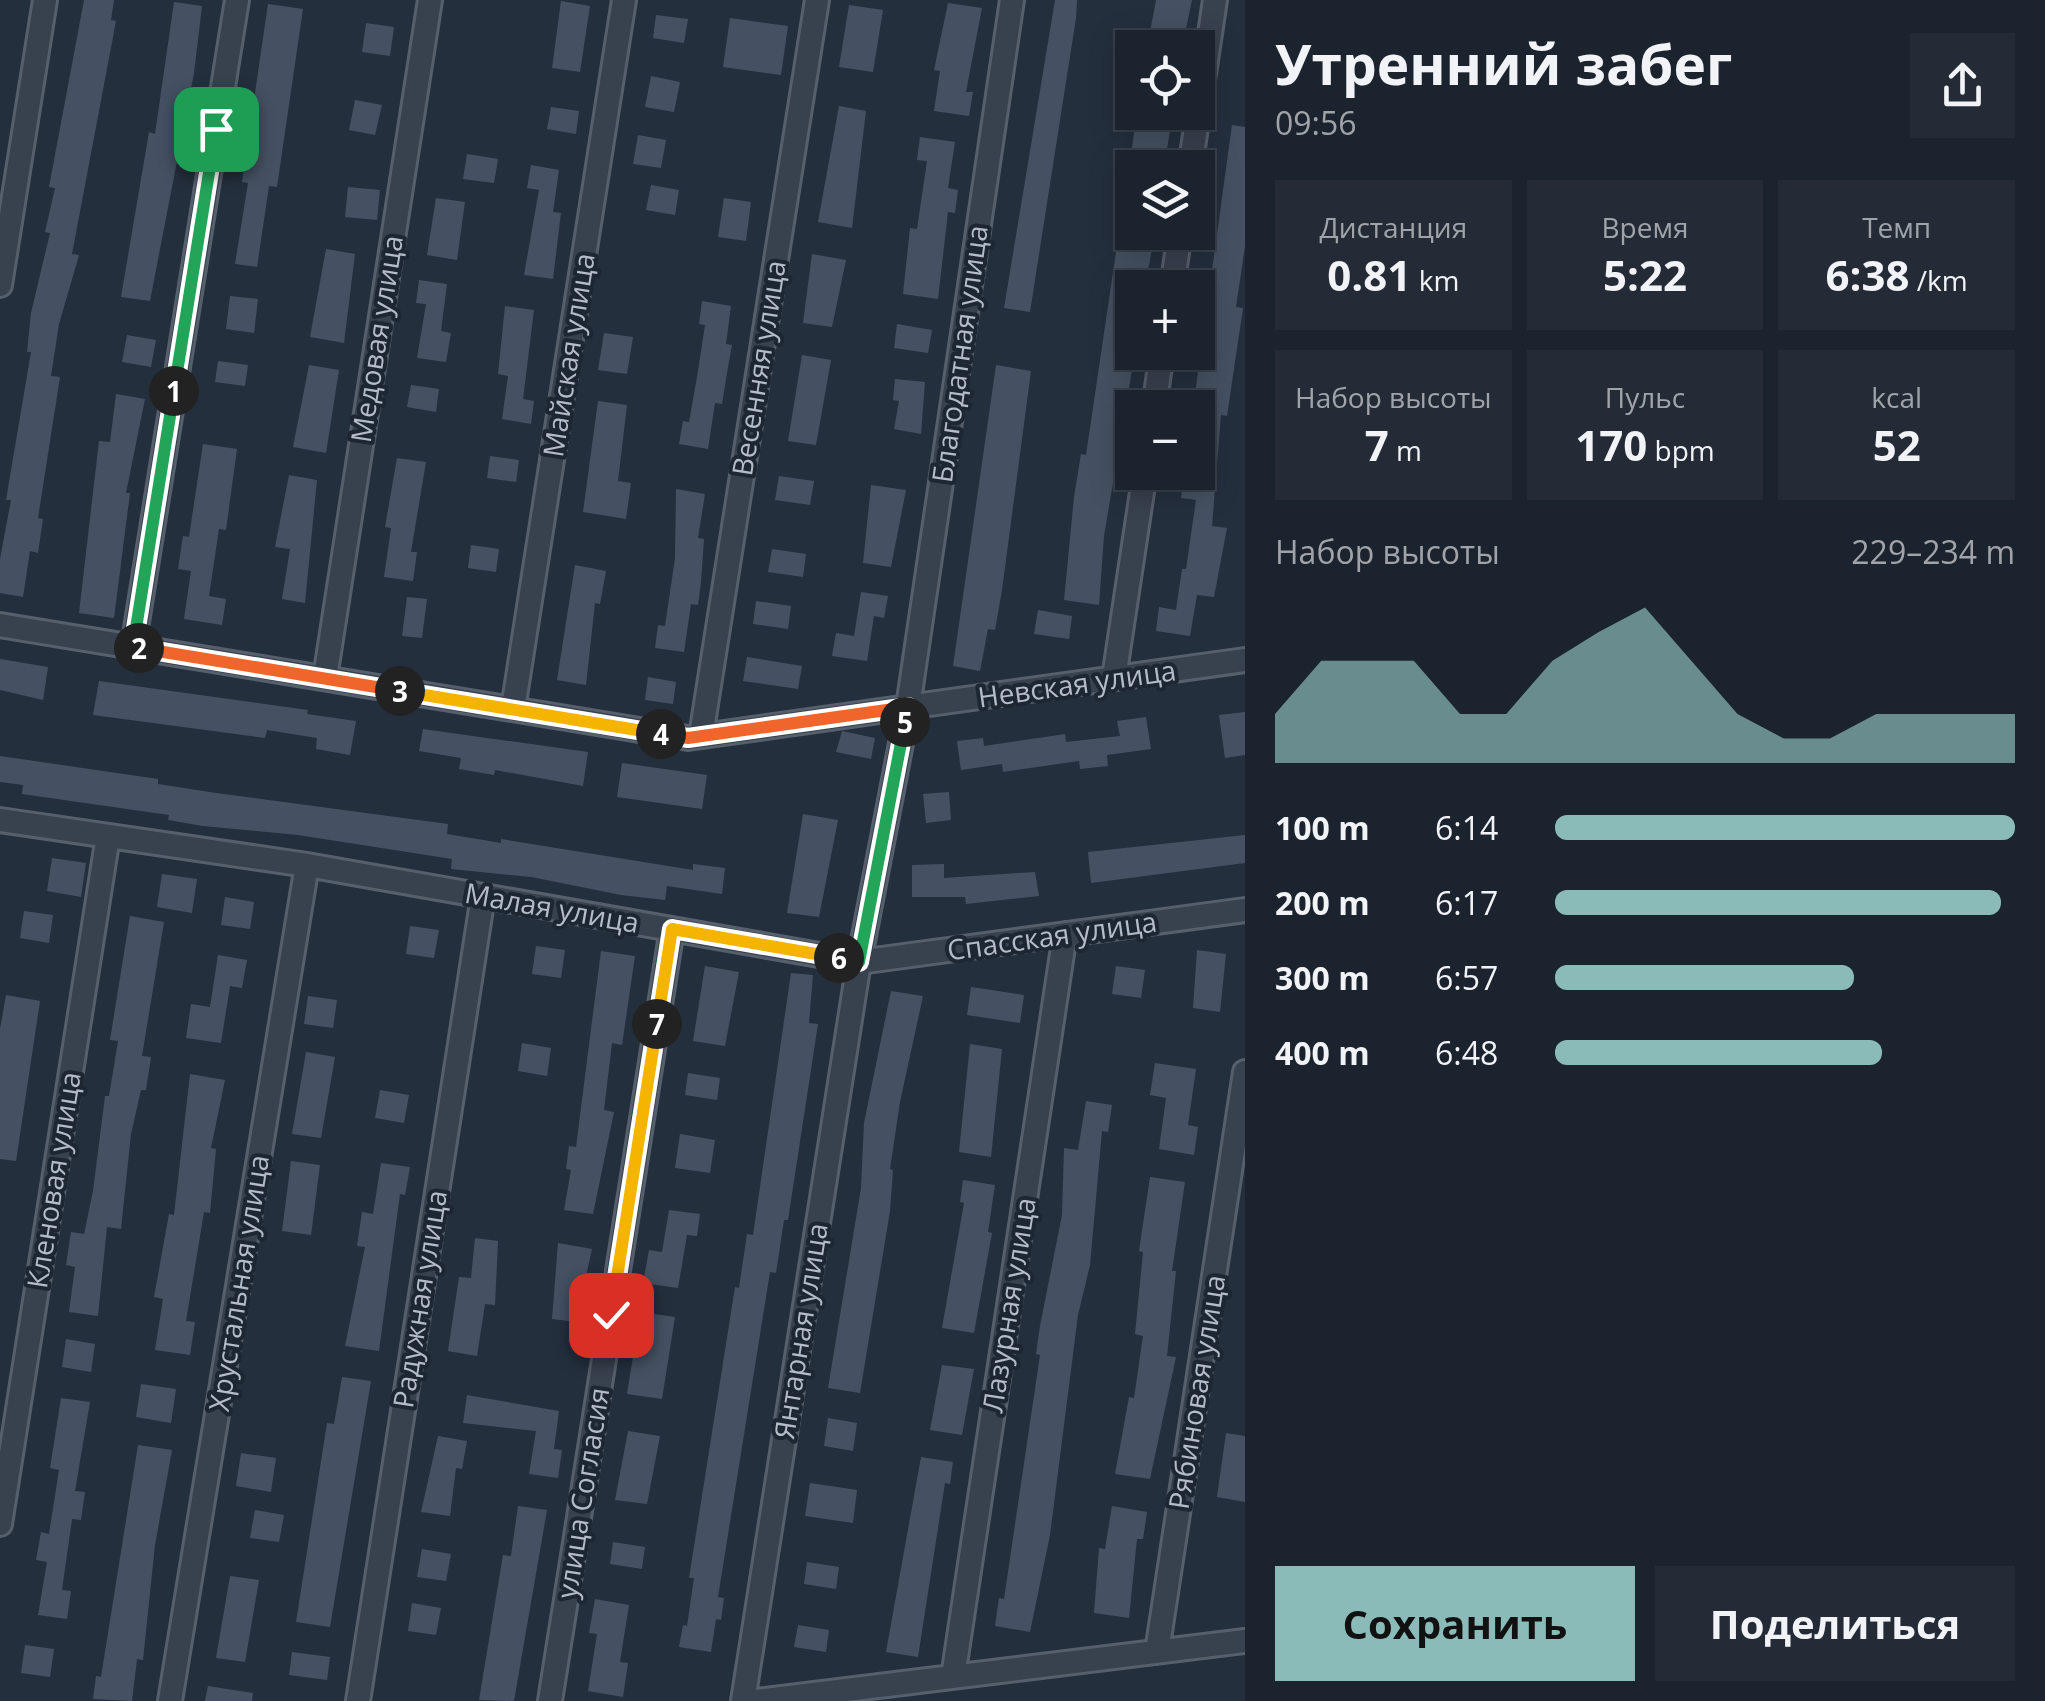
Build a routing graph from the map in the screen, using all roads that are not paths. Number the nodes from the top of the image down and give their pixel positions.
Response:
1 (44, 0) edge
2 (236, 0) edge
3 (430, 0) edge
4 (624, 0) edge
5 (817, 0) edge
6 (1012, 0) edge
7 (1214, 0) edge
8 (1193, 150) edge
9 (0, 285) edge
10 (1141, 490) edge
11 (0, 625) edge
12 (133, 647) junction
13 (1245, 660) edge
14 (324, 678) junction
15 (1114, 678) junction
16 (908, 707) junction
17 (513, 709) junction
18 (701, 736) junction
19 (0, 820) edge
20 (108, 836) junction
21 (308, 865) junction
22 (483, 896) junction
23 (1245, 910) edge
24 (672, 929) junction
25 (1065, 934) junction
26 (859, 962) junction
27 (1245, 1072) edge
28 (0, 1524) edge
29 (1245, 1641) edge
30 (1157, 1652) junction
31 (952, 1677) junction
32 (170, 1701) edge
33 (358, 1701) edge
34 (550, 1701) edge
35 (742, 1701) edge
36 (757, 1701) edge

1 - 9 street
2 - 12 street
3 - 14 street, Медовая улица
4 - 17 street, Майская улица
5 - 18 street, Весенняя улица
6 - 16 street, Благодатная улица
7 - 8 street
10 - 15 street
11 - 12 street
12 - 14 street
13 - 15 street, Невская улица
14 - 17 street
15 - 16 street, Невская улица
16 - 18 street
16 - 26 street
17 - 18 street
19 - 20 street, Малая улица
20 - 21 street, Малая улица
20 - 28 street, Кленовая улица
21 - 22 street, Малая улица
21 - 32 street, Хрустальная улица
22 - 24 street, Малая улица
22 - 33 street, Радужная улица
23 - 25 street, Спасская улица
24 - 26 street, Малая улица
24 - 34 street, улица Согласия
25 - 26 street, Спасская улица
25 - 31 street, Лазурная улица
26 - 35 street, Янтарная улица
27 - 30 street, Рябиновая улица
29 - 30 street
30 - 31 street
31 - 36 street

